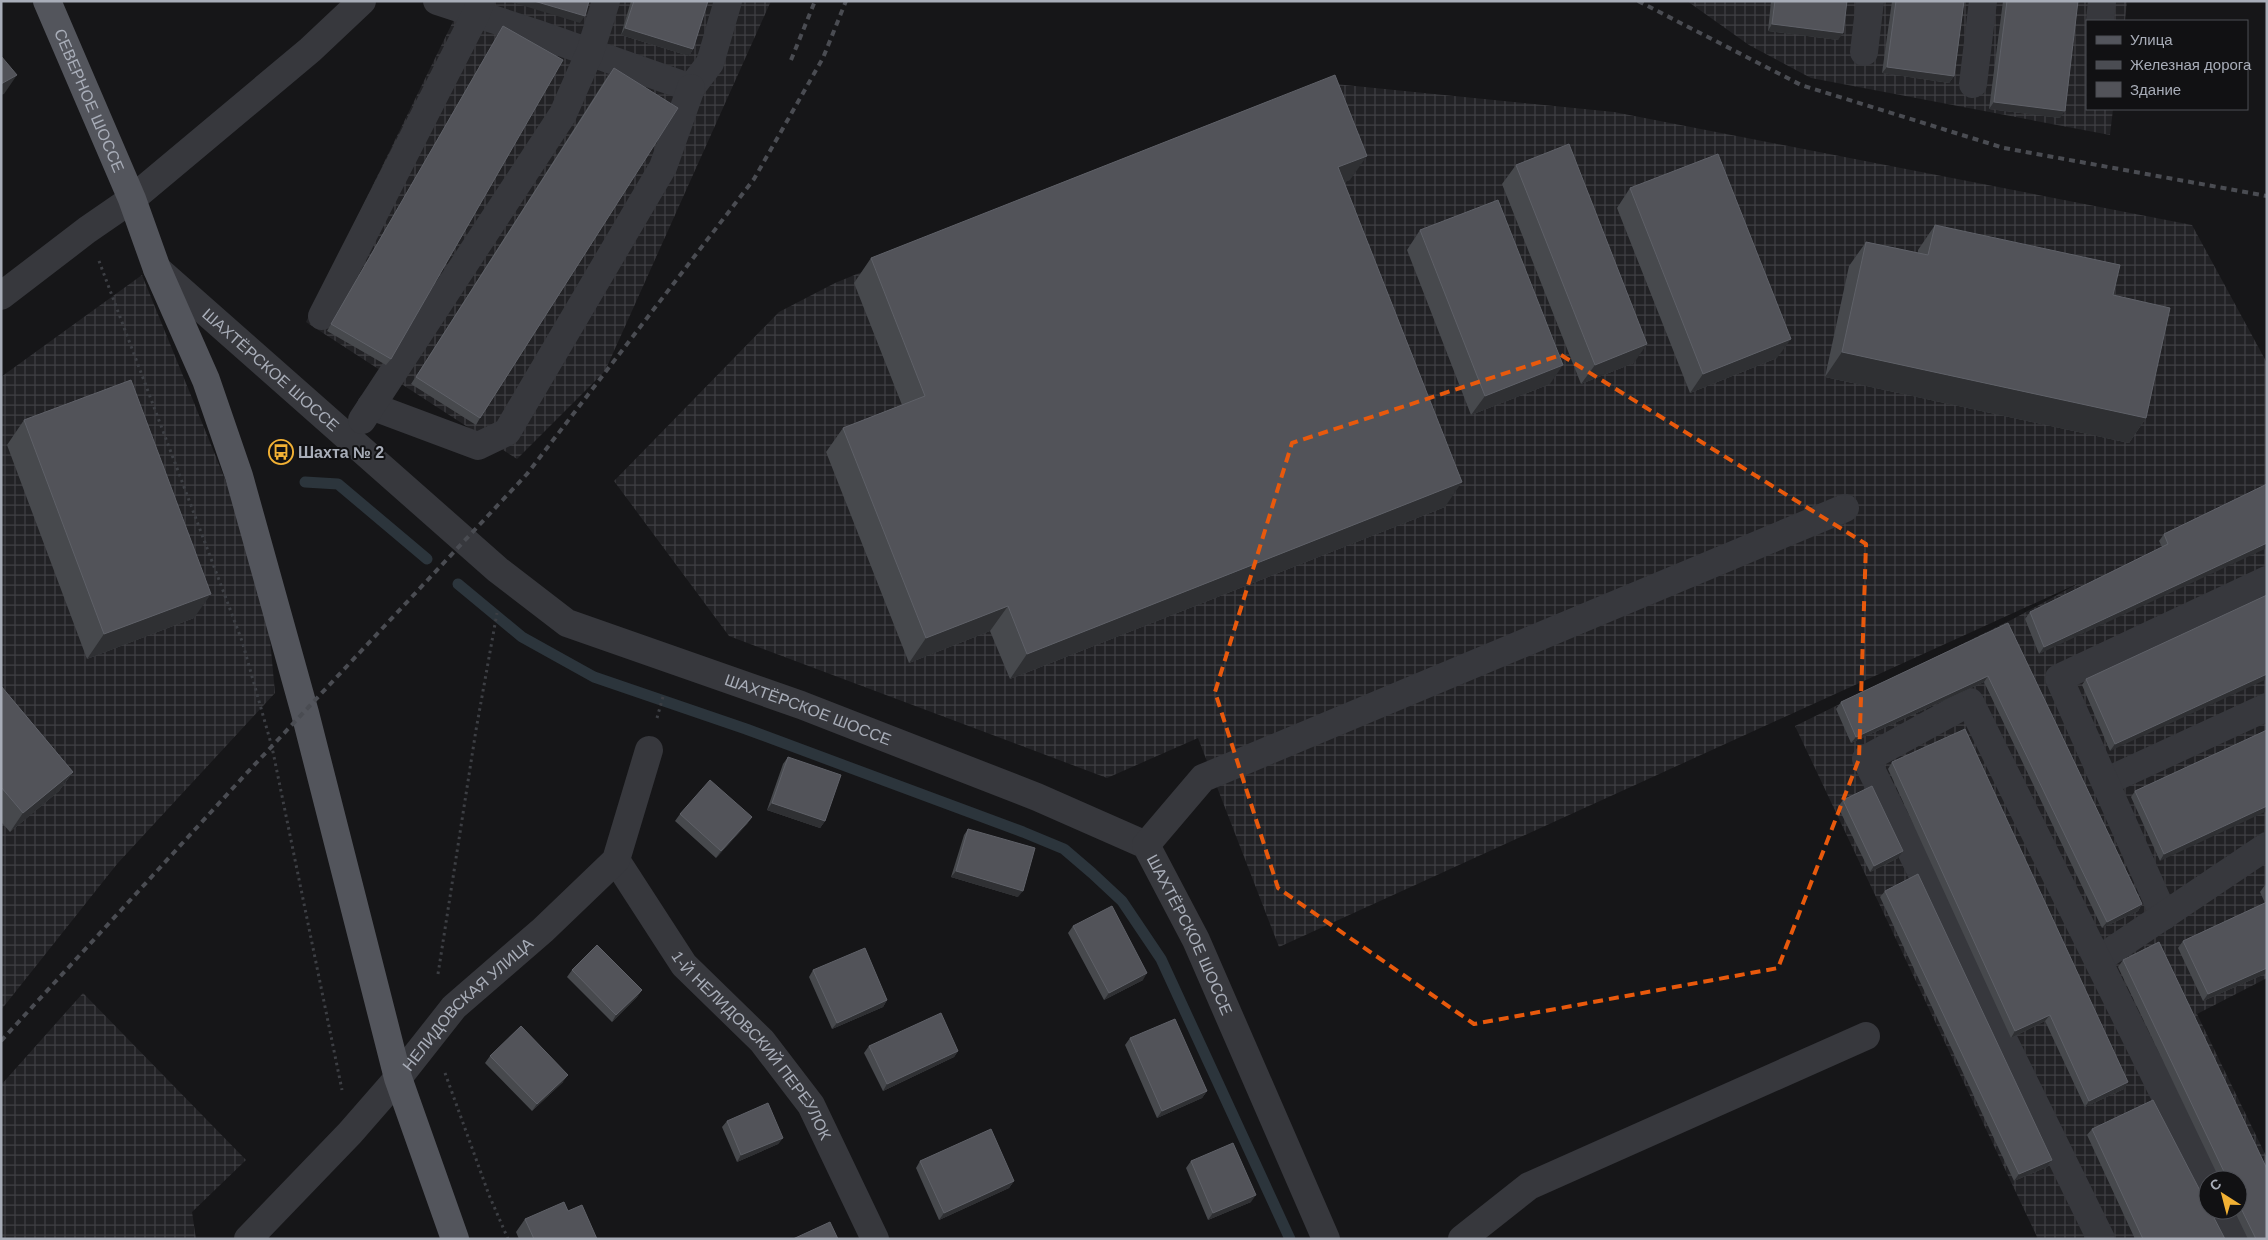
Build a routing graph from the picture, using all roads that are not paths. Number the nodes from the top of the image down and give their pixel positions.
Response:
1 (47, 1) edge
2 (362, 1) edge
3 (436, 1) edge
4 (606, 1) edge
5 (728, 1) edge
6 (1870, 1) edge
7 (1983, 1) edge
8 (2102, 1) edge
9 (478, 8) edge
10 (2100, 20) edge
11 (590, 52) junction
12 (1864, 52) dead end
13 (1973, 84) dead end
14 (691, 88) junction
15 (132, 199) junction
16 (157, 269) junction
17 (1, 296) edge
18 (322, 316) dead end
19 (371, 406) junction
20 (350, 438) junction
21 (1845, 508) dead end
22 (2267, 580) edge
23 (2267, 706) edge
24 (649, 750) dead end
25 (2105, 782) junction
26 (1146, 845) junction
27 (2267, 846) edge
28 (616, 860) junction
29 (2164, 916) junction
30 (2098, 960) junction
31 (1866, 1036) dead end
32 (398, 1078) junction
33 (2202, 1170) edge
34 (2226, 1220) edge
35 (248, 1239) edge
36 (455, 1239) edge
37 (875, 1239) edge
38 (1326, 1239) edge
39 (1462, 1239) edge
40 (2101, 1239) edge
41 (2235, 1239) edge

1 - 15 main road, СЕВЕРНОЕ ШОССЕ
2 - 15 street
3 - 9 street
4 - 11 street
5 - 14 street
6 - 12 street
7 - 13 street
8 - 10 street
9 - 11 street
9 - 18 street
11 - 14 street
11 - 19 street
14 - 19 street
15 - 16 main road, СЕВЕРНОЕ ШОССЕ
15 - 17 street
16 - 20 street, ШАХТЁРСКОЕ ШОССЕ
16 - 32 main road, СЕВЕРНОЕ ШОССЕ
19 - 20 street
20 - 26 street, ШАХТЁРСКОЕ ШОССЕ
21 - 26 street
22 - 25 street
23 - 25 street
24 - 28 street, НЕЛИДОВСКАЯ УЛИЦА
25 - 29 street
26 - 38 street, ШАХТЁРСКОЕ ШОССЕ
27 - 29 street
28 - 32 street, НЕЛИДОВСКАЯ УЛИЦА
28 - 37 street, 1-Й НЕЛИДОВСКИЙ ПЕРЕУЛОК
29 - 30 street
30 - 33 street
30 - 40 street
31 - 39 street
32 - 35 street, НЕЛИДОВСКАЯ УЛИЦА
32 - 36 main road, СЕВЕРНОЕ ШОССЕ
34 - 41 street

